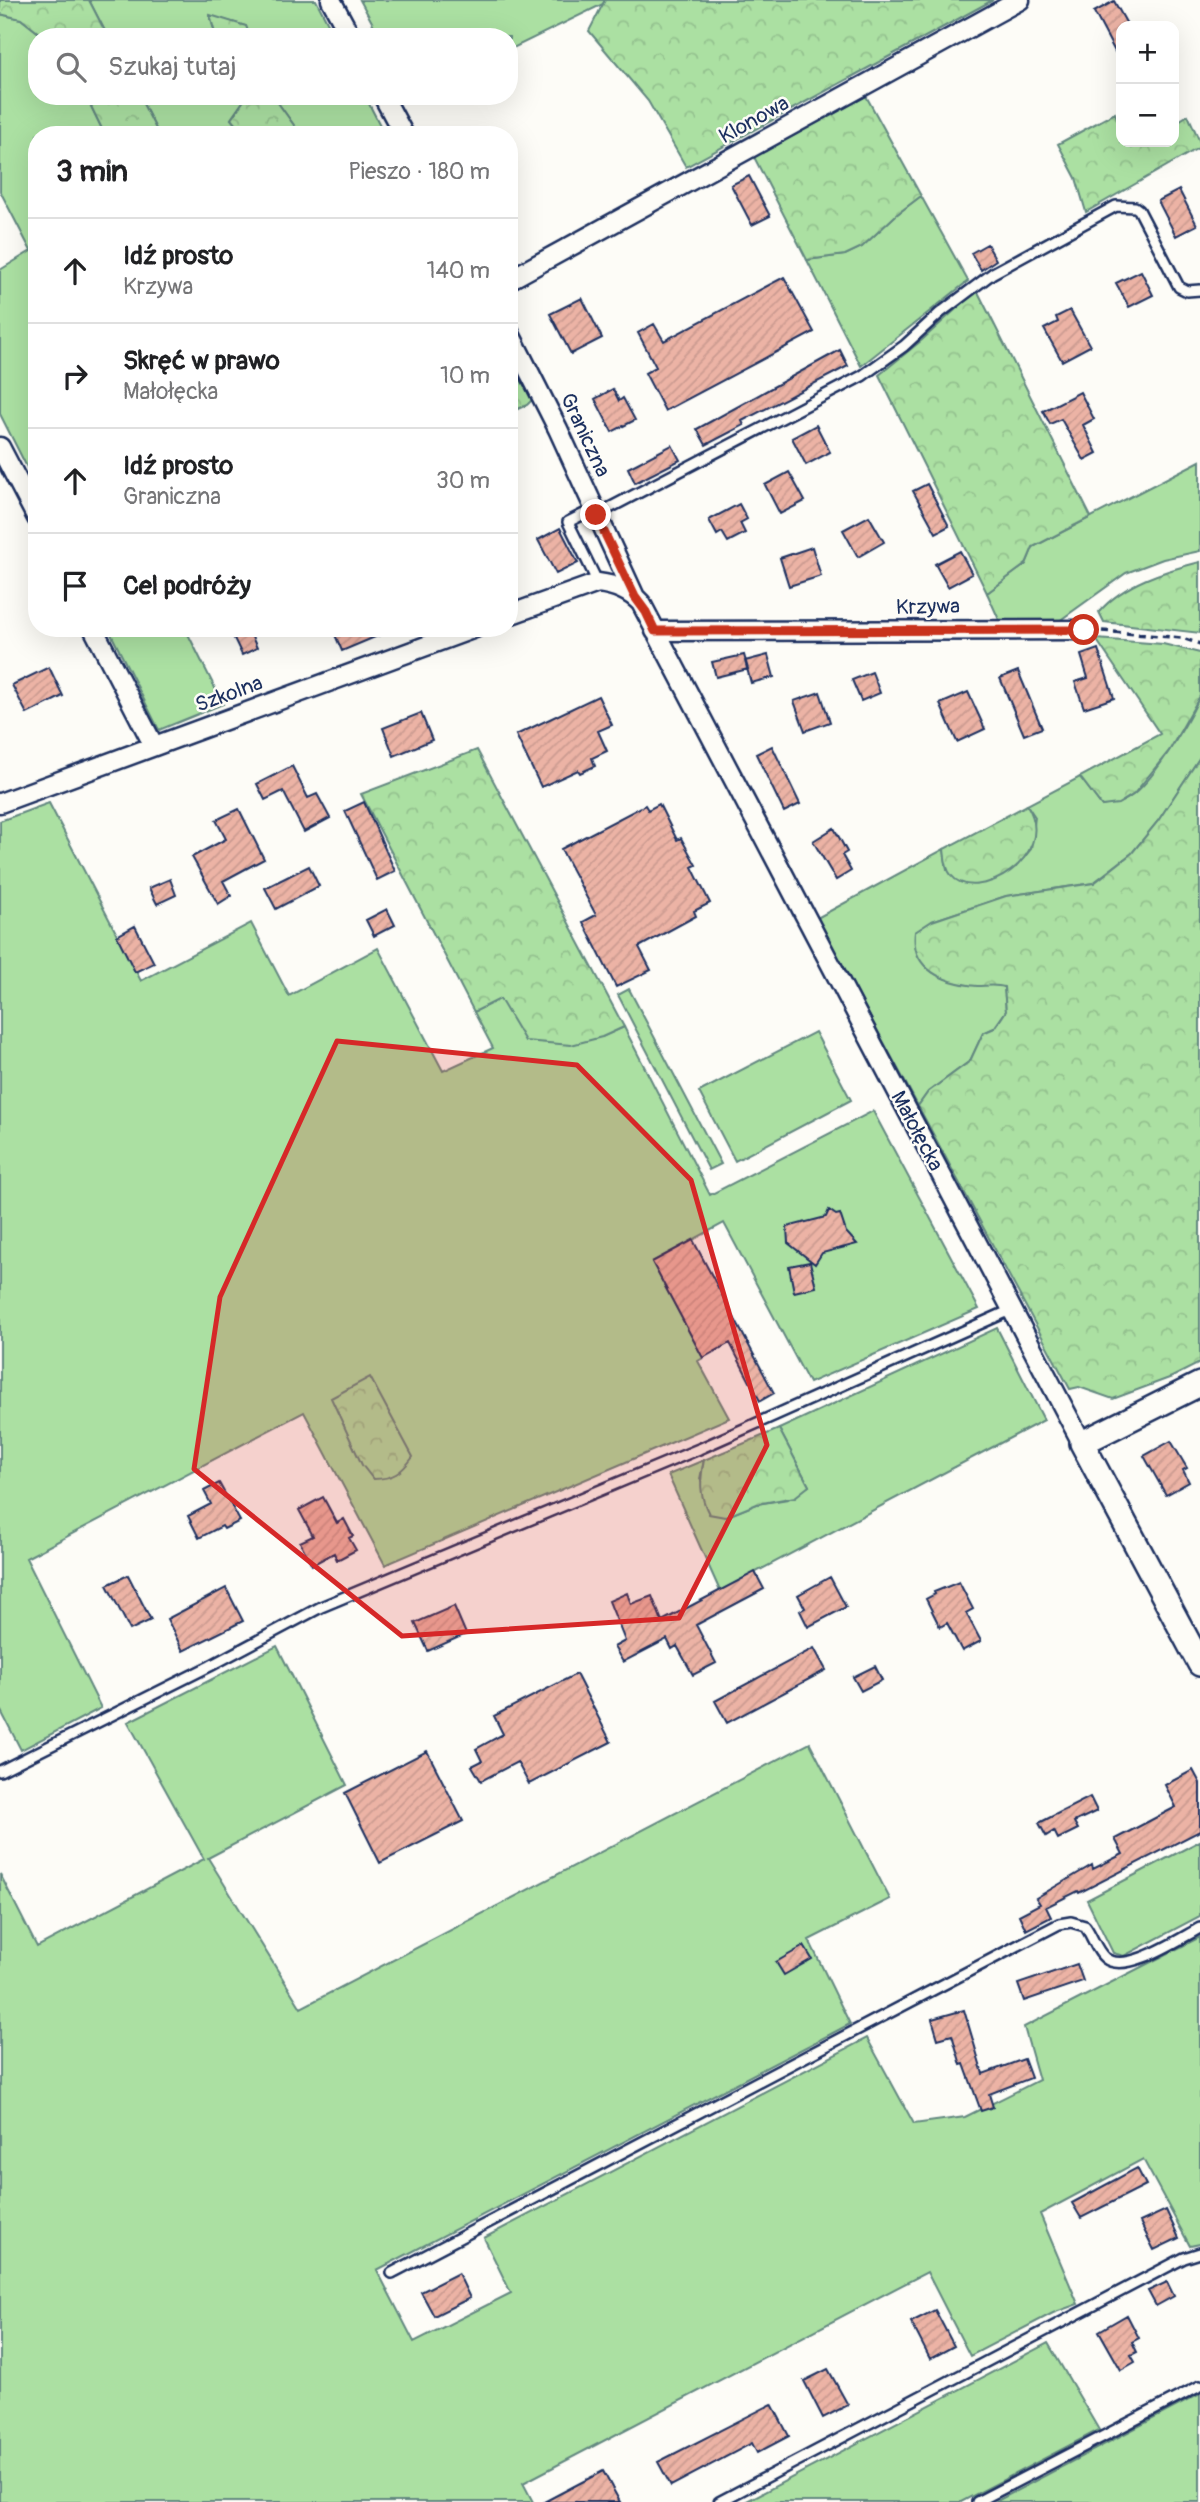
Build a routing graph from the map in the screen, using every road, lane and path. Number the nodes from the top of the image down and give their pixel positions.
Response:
1 (331, 0) edge
2 (1020, 0) edge
3 (346, 28) edge
4 (388, 105) edge
5 (399, 126) edge
6 (518, 274) edge
7 (1200, 290) edge
8 (518, 350) edge
9 (0, 447) edge
10 (28, 501) edge
11 (595, 512) junction
12 (597, 583) junction
13 (635, 597) junction
14 (518, 612) edge
15 (1084, 630) joint
16 (655, 631) junction
17 (98, 637) edge
18 (451, 637) edge
19 (1200, 644) edge
20 (154, 746) junction
21 (0, 803) edge
22 (1011, 1310) junction
23 (1200, 1384) edge
24 (1082, 1443) junction
25 (1200, 1664) edge
26 (0, 1771) edge
27 (1200, 1928) edge
28 (1200, 2253) edge
29 (392, 2273) dead end
30 (1200, 2386) edge
31 (719, 2502) edge
32 (977, 2502) edge

1 - 3 street
2 - 6 street, Klonowa
4 - 5 street
7 - 11 lane
8 - 11 street, Graniczna
9 - 10 street
11 - 12 lane
11 - 13 street, Graniczna
12 - 13 street
12 - 14 street
13 - 16 street, Małołęcka
15 - 16 street, Krzywa
15 - 19 path
16 - 22 street, Małołęcka
17 - 20 street
18 - 20 street, Szkolna
20 - 21 street, Szkolna
22 - 24 street, Małołęcka
22 - 26 lane
23 - 24 street
24 - 25 street, Małołęcka
27 - 29 lane
28 - 31 lane
30 - 32 lane

